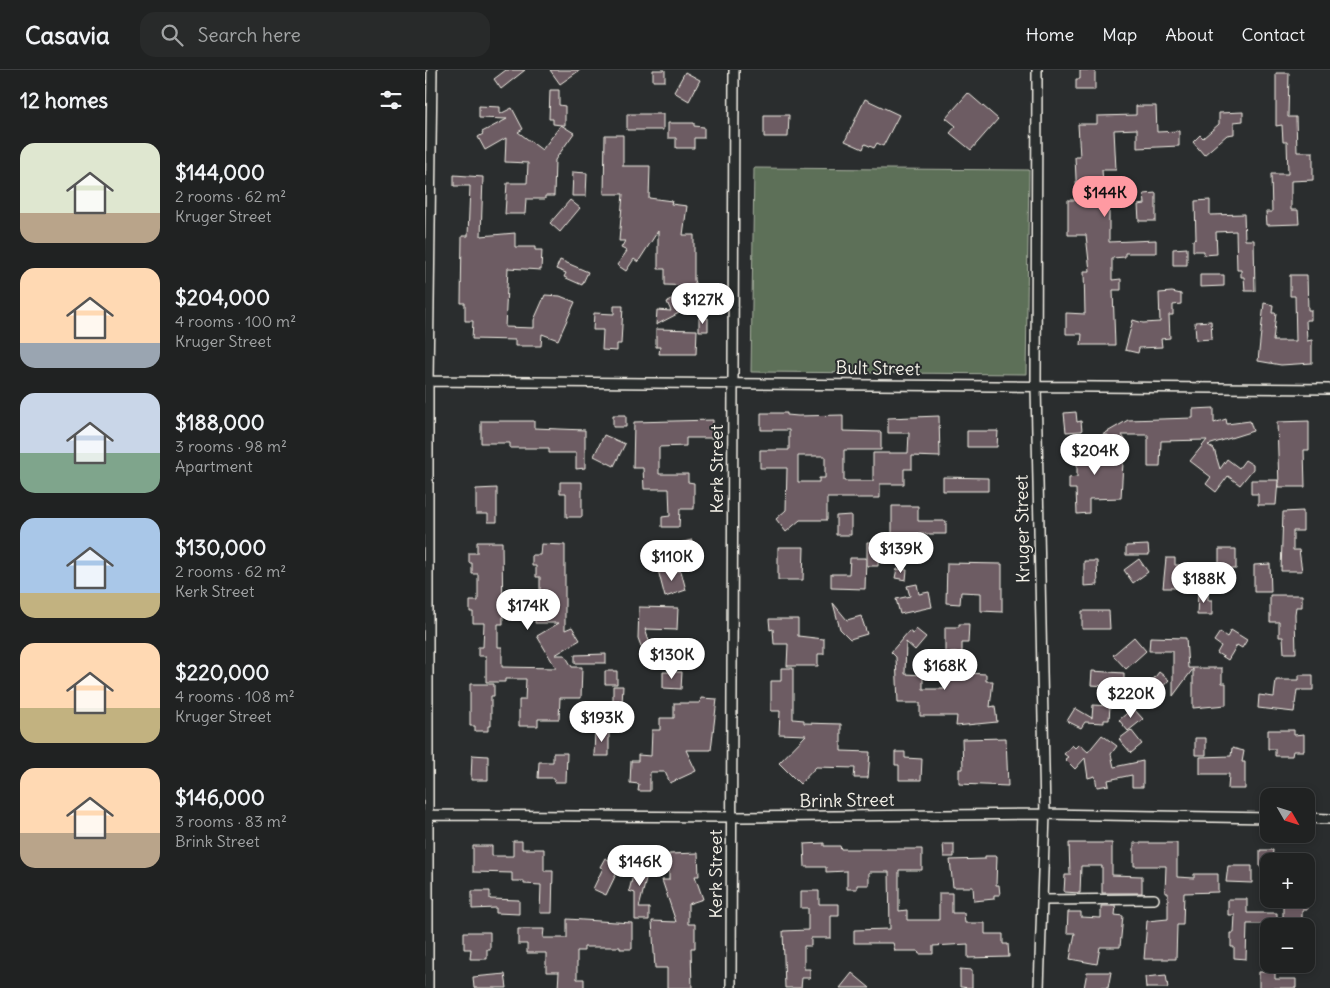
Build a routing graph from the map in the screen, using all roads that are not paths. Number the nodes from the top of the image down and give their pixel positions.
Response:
1 (432, 70) edge
2 (734, 70) edge
3 (1037, 70) edge
4 (427, 381) edge
5 (732, 382) junction
6 (1036, 386) junction
7 (1330, 389) edge
8 (1045, 814) junction
9 (427, 815) edge
10 (732, 817) junction
11 (1260, 818) edge
12 (1315, 818) edge
13 (1330, 819) edge
14 (1154, 899) dead end
15 (1042, 900) junction
16 (428, 988) edge
17 (731, 988) edge
18 (1039, 988) edge

1 - 4 street
2 - 5 street, Kerk Street
3 - 6 street, Kruger Street
4 - 5 street, Bult Street
4 - 9 street
5 - 6 street, Bult Street
5 - 10 street, Kerk Street
6 - 7 street, Bult Street
6 - 8 street, Kruger Street
8 - 10 street, Brink Street
8 - 11 street, Brink Street
8 - 15 street, Kruger Street
9 - 10 street, Brink Street
9 - 16 street
10 - 17 street, Kerk Street
12 - 13 street
14 - 15 street
15 - 18 street, Kruger Street

